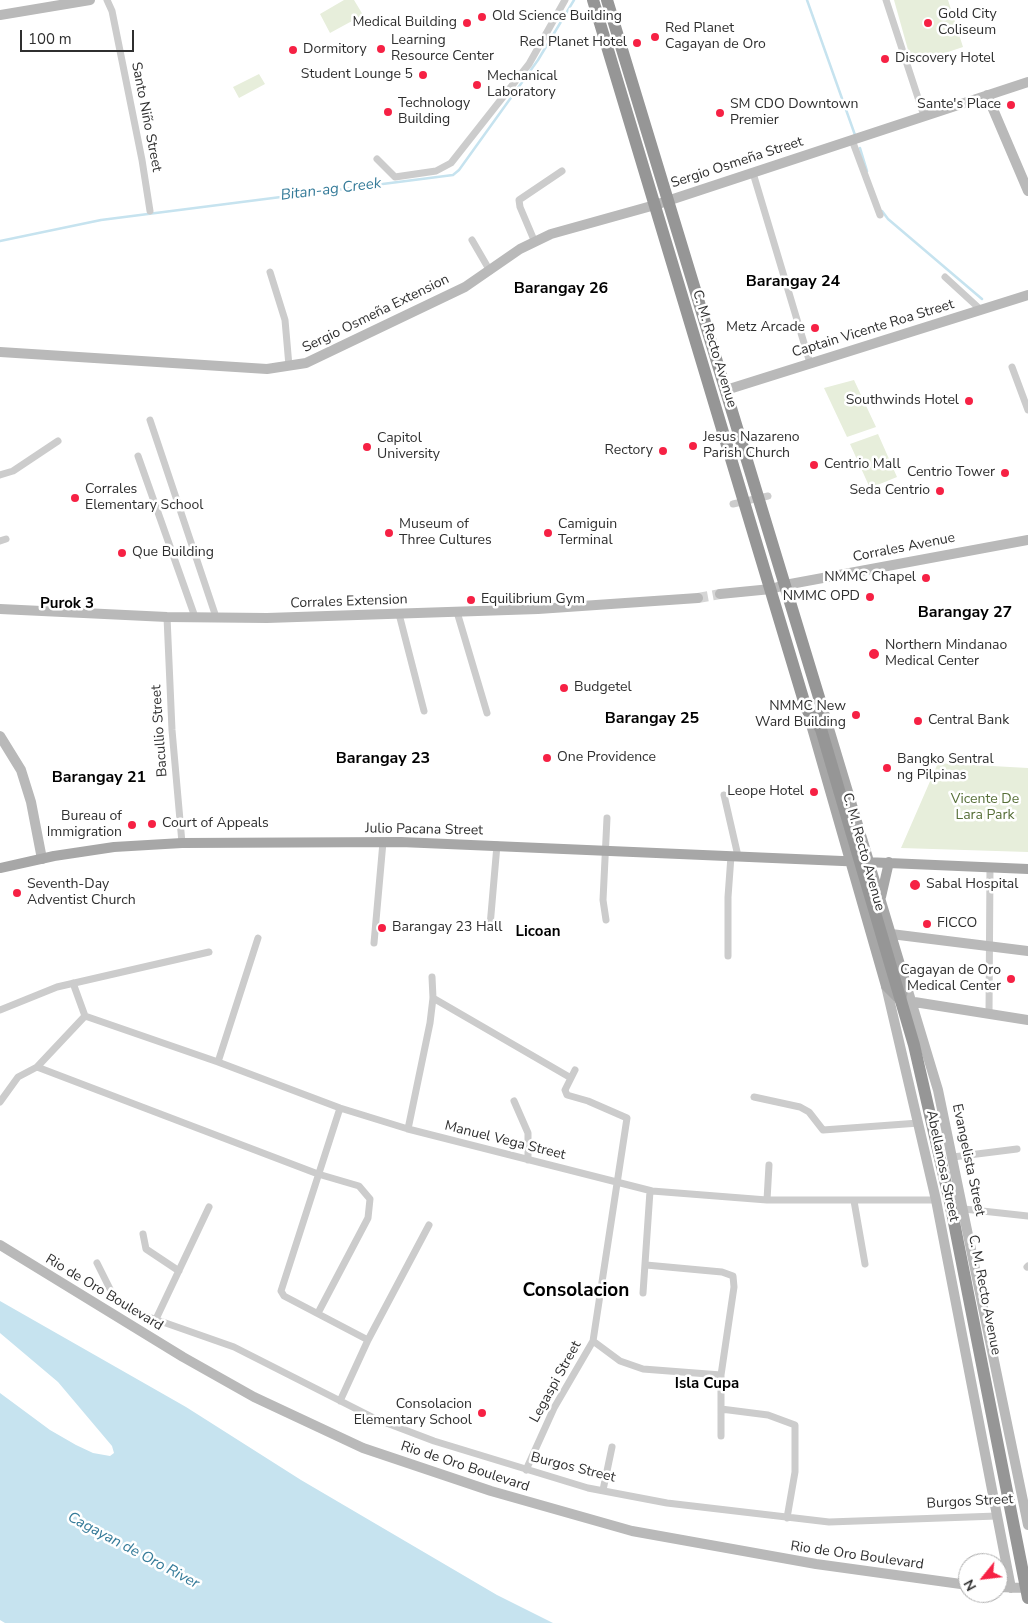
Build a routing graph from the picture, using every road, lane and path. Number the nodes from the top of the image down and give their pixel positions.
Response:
1 (90, 0) edge
2 (107, 0) edge
3 (565, 0) edge
4 (593, 0) edge
5 (607, 0) edge
6 (886, 0) edge
7 (0, 15) edge
8 (1028, 82) edge
9 (987, 95) junction
10 (924, 116) junction
11 (852, 140) junction
12 (376, 159) dead end
13 (562, 171) dead end
14 (753, 173) junction
15 (1028, 191) edge
16 (668, 201) junction
17 (655, 205) junction
18 (150, 211) dead end
19 (880, 215) dead end
20 (472, 240) dead end
21 (534, 240) junction
22 (490, 271) junction
23 (270, 272) dead end
24 (945, 277) dead end
25 (1028, 295) edge
26 (981, 310) junction
27 (0, 352) edge
28 (810, 363) junction
29 (289, 366) junction
30 (1012, 367) dead end
31 (726, 390) junction
32 (1028, 410) edge
33 (150, 420) dead end
34 (58, 441) dead end
35 (138, 456) dead end
36 (0, 476) edge
37 (768, 496) dead end
38 (733, 504) dead end
39 (1028, 540) edge
40 (786, 584) junction
41 (771, 589) junction
42 (720, 594) tunnel mouth
43 (698, 598) tunnel mouth
44 (0, 609) edge
45 (457, 612) junction
46 (398, 614) junction
47 (167, 617) junction
48 (195, 617) junction
49 (216, 617) junction
50 (821, 704) junction
51 (806, 708) junction
52 (424, 711) dead end
53 (487, 713) dead end
54 (820, 729) junction
55 (0, 736) edge
56 (724, 795) dead end
57 (607, 818) dead end
58 (383, 842) junction
59 (182, 843) junction
60 (497, 845) junction
61 (606, 850) junction
62 (734, 856) junction
63 (42, 859) junction
64 (850, 860) junction
65 (869, 861) junction
66 (889, 862) junction
67 (990, 867) junction
68 (0, 868) edge
69 (1028, 869) edge
70 (877, 905) junction
71 (606, 920) dead end
72 (490, 926) dead end
73 (891, 934) junction
74 (258, 938) dead end
75 (374, 943) dead end
76 (989, 946) junction
77 (1028, 951) edge
78 (209, 952) dead end
79 (728, 956) dead end
80 (432, 977) dead end
81 (72, 983) junction
82 (886, 986) junction
83 (433, 998) junction
84 (907, 1001) junction
85 (0, 1010) edge
86 (989, 1012) junction
87 (85, 1016) junction
88 (1028, 1020) edge
89 (218, 1062) junction
90 (37, 1067) junction
91 (575, 1070) dead end
92 (571, 1078) junction
93 (754, 1097) dead end
94 (514, 1101) dead end
95 (0, 1102) edge
96 (340, 1108) junction
97 (919, 1122) junction
98 (408, 1130) junction
99 (1017, 1149) dead end
100 (953, 1157) junction
101 (528, 1160) junction
102 (769, 1165) dead end
103 (318, 1174) junction
104 (618, 1184) junction
105 (650, 1191) junction
106 (767, 1200) junction
107 (936, 1200) junction
108 (854, 1201) junction
109 (209, 1207) dead end
110 (964, 1209) junction
111 (1028, 1216) edge
112 (429, 1225) dead end
113 (143, 1234) dead end
114 (0, 1245) edge
115 (97, 1263) dead end
116 (865, 1264) dead end
117 (646, 1265) junction
118 (179, 1272) junction
119 (642, 1294) dead end
120 (318, 1313) junction
121 (156, 1319) junction
122 (368, 1340) junction
123 (593, 1342) junction
124 (721, 1375) junction
125 (340, 1401) junction
126 (721, 1409) junction
127 (721, 1436) dead end
128 (612, 1446) dead end
129 (526, 1470) junction
130 (603, 1490) junction
131 (1027, 1512) edge
132 (997, 1516) junction
133 (787, 1518) junction
134 (1028, 1525) edge
135 (958, 1584) edge
136 (1008, 1588) edge
137 (1011, 1588) junction
138 (1028, 1588) edge
139 (1028, 1598) edge

1 - 7 main road
2 - 18 street, Santo Niño Street
3 - 12 street
4 - 17 highway, C. M. Recto Avenue
5 - 16 highway, C. M. Recto Avenue
6 - 10 street
8 - 9 main road, Sergio Osmeña Street
9 - 10 main road, Sergio Osmeña Street
9 - 15 main road
10 - 11 main road, Sergio Osmeña Street
11 - 14 main road, Sergio Osmeña Street
11 - 19 street
13 - 21 street
14 - 16 main road, Sergio Osmeña Street
14 - 28 street
16 - 17 main road, Sergio Osmeña Street
16 - 31 highway, C. M. Recto Avenue
17 - 21 main road, Sergio Osmeña Extension
17 - 41 highway, C. M. Recto Avenue
20 - 22 street
21 - 22 main road, Sergio Osmeña Extension
22 - 29 main road, Sergio Osmeña Extension
23 - 29 street
24 - 26 street
25 - 26 main road, Captain Vicente Roa Street
26 - 28 main road, Captain Vicente Roa Street
27 - 29 main road, Sergio Osmeña Extension
28 - 31 main road, Captain Vicente Roa Street
30 - 32 street
31 - 40 highway, C. M. Recto Avenue
33 - 49 street
34 - 36 street
35 - 48 street
37 - 38 street
39 - 40 main road, Corrales Avenue
40 - 41 main road, Corrales Avenue
40 - 50 highway, C. M. Recto Avenue
41 - 42 main road
41 - 51 highway, C. M. Recto Avenue
43 - 45 main road, Corrales Extension
44 - 47 main road, Corrales Extension
45 - 46 main road, Corrales Extension
45 - 53 street
46 - 49 main road, Corrales Extension
46 - 52 street
47 - 48 main road, Corrales Extension
47 - 59 street, Bacullio Street
48 - 49 main road, Corrales Extension
50 - 54 highway, C. M. Recto Avenue
50 - 65 main road, C. M. Recto Avenue
51 - 54 highway, C. M. Recto Avenue
51 - 64 main road, C. M. Recto Avenue
54 - 70 highway, C. M. Recto Avenue
55 - 63 main road
56 - 62 street
57 - 61 street
58 - 59 main road, Julio Pacana Street
58 - 60 main road, Julio Pacana Street
58 - 75 street
59 - 63 main road, Julio Pacana Street
60 - 61 main road, Julio Pacana Street
60 - 72 street
61 - 62 main road, Julio Pacana Street
61 - 71 street
62 - 64 main road, Julio Pacana Street
62 - 79 street
63 - 68 main road, Julio Pacana Street
64 - 65 main road, Julio Pacana Street
64 - 82 main road, C. M. Recto Avenue
65 - 66 main road, Julio Pacana Street
65 - 70 main road, C. M. Recto Avenue
66 - 67 main road, Julio Pacana Street
66 - 70 main road
67 - 69 main road, Julio Pacana Street
67 - 76 street
70 - 73 main road, C. M. Recto Avenue
70 - 84 highway, C. M. Recto Avenue
73 - 76 main road
73 - 84 main road, C. M. Recto Avenue
74 - 89 street
76 - 77 main road
76 - 86 street
78 - 81 street
80 - 83 street
81 - 85 street
81 - 87 street
82 - 84 main road
82 - 97 main road, Abellanosa Street
83 - 92 street
83 - 98 street
84 - 86 main road
84 - 100 main road, Evangelista Street
84 - 139 highway, C. M. Recto Avenue
86 - 88 main road
87 - 89 street, Manuel Vega Street
87 - 90 street
89 - 96 street, Manuel Vega Street
90 - 95 street
90 - 103 street
91 - 92 street
92 - 104 street, Legaspi Street
93 - 97 street
94 - 101 street
96 - 98 street, Manuel Vega Street
96 - 103 street
97 - 107 main road, Abellanosa Street
98 - 101 street, Manuel Vega Street
99 - 100 street
100 - 110 main road, Evangelista Street
101 - 104 street, Manuel Vega Street
102 - 106 street
103 - 120 street
103 - 120 street
104 - 105 street, Manuel Vega Street
104 - 123 street, Legaspi Street
105 - 106 street, Manuel Vega Street
105 - 117 street
106 - 108 street, Manuel Vega Street
107 - 108 street, Manuel Vega Street
107 - 132 main road, Abellanosa Street
108 - 116 street
109 - 118 street
110 - 111 street
110 - 131 main road, Evangelista Street
112 - 122 street
113 - 118 street
114 - 135 main road, Rio de Oro Boulevard
115 - 121 street, Burgos Street
117 - 119 street
117 - 124 street
118 - 121 street
120 - 122 street
121 - 125 street, Burgos Street
122 - 125 street
123 - 124 street
123 - 129 street, Legaspi Street
124 - 126 street
125 - 129 street, Burgos Street
126 - 127 street
126 - 133 street
128 - 130 street
129 - 130 street, Burgos Street
130 - 133 street, Burgos Street
131 - 132 main road, Burgos Street
131 - 134 main road, Evangelista Street
132 - 133 street, Burgos Street
132 - 137 main road, Abellanosa Street
136 - 137 main road
137 - 138 main road

